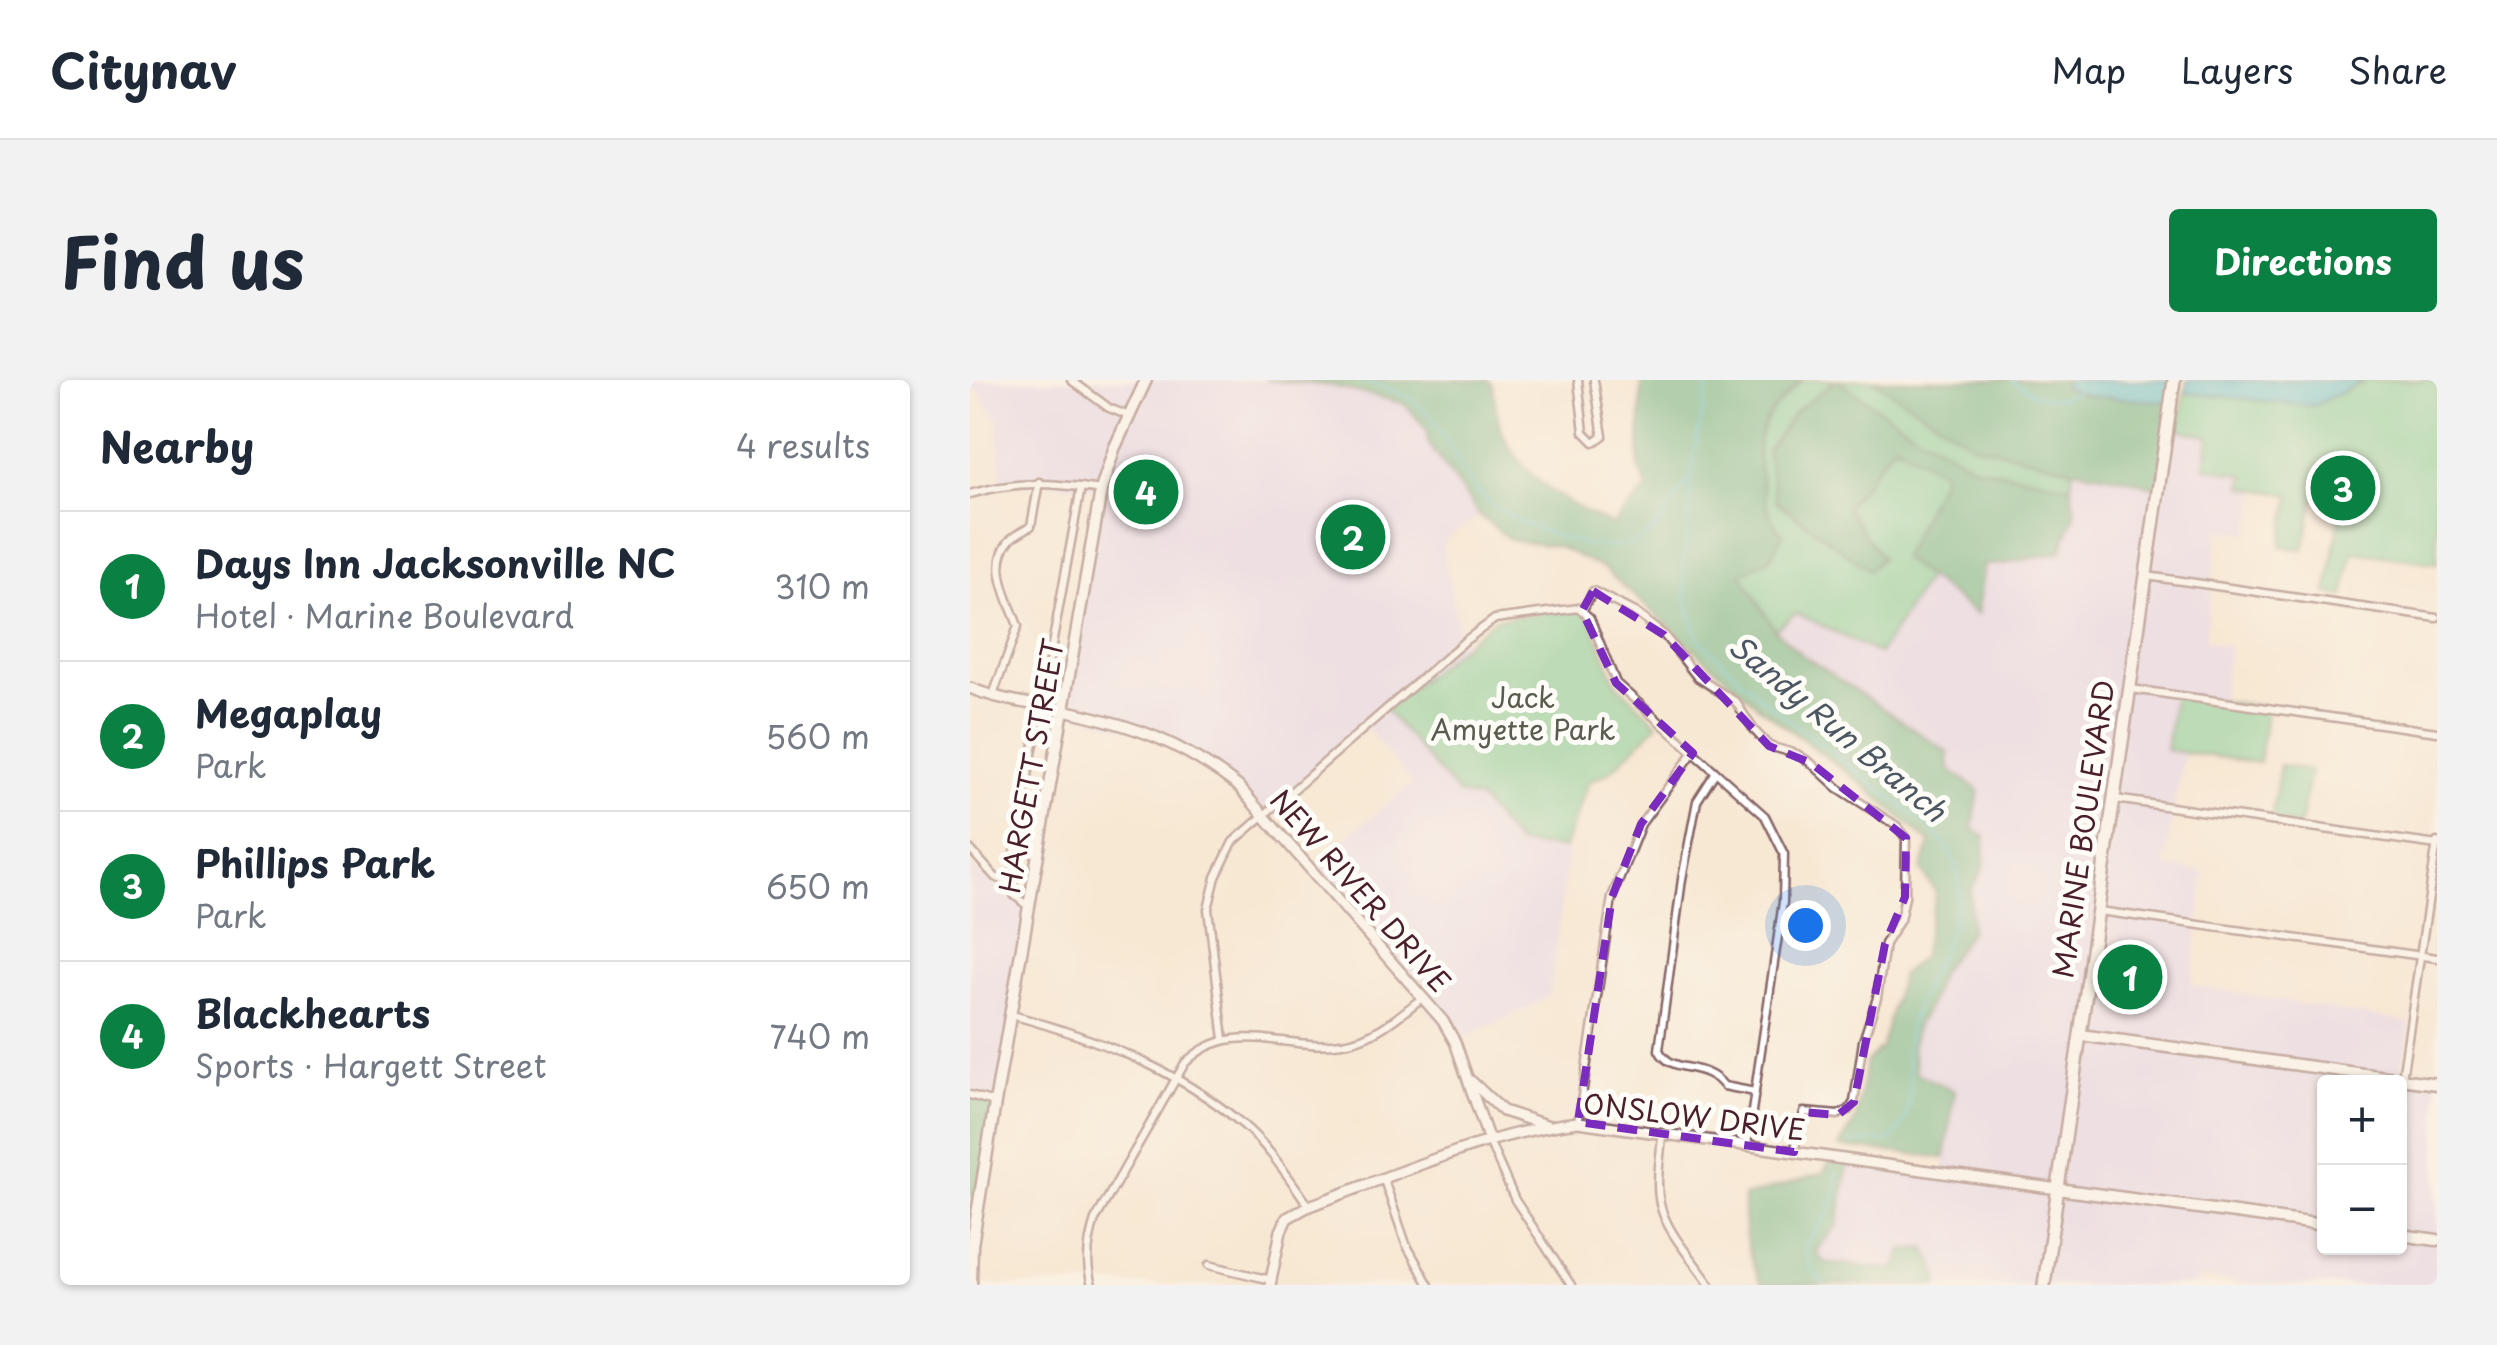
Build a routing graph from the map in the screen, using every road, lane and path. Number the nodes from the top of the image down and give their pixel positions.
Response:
1 (1070, 380) edge
2 (1146, 380) edge
3 (1578, 380) edge
4 (1594, 380) edge
5 (2174, 380) edge
6 (1129, 416) junction
7 (1038, 482) junction
8 (1081, 487) junction
9 (1102, 490) junction
10 (970, 494) edge
11 (2146, 576) junction
12 (1580, 609) junction
13 (2437, 618) edge
14 (970, 688) edge
15 (2130, 688) junction
16 (993, 695) junction
17 (1041, 706) junction
18 (1066, 710) junction
19 (2437, 732) edge
20 (1693, 753) junction
21 (1715, 773) junction
22 (2115, 799) junction
23 (1264, 813) junction
24 (2437, 844) edge
25 (970, 848) edge
26 (1014, 885) junction
27 (1030, 909) junction
28 (2098, 911) junction
29 (2421, 956) junction
30 (2437, 958) edge
31 (1424, 996) junction
32 (1012, 1015) junction
33 (2080, 1035) junction
34 (1224, 1040) junction
35 (2365, 1075) edge
36 (2402, 1075) edge
37 (1466, 1076) junction
38 (1176, 1078) junction
39 (2407, 1081) edge
40 (2437, 1084) edge
41 (1755, 1092) junction
42 (970, 1095) edge
43 (996, 1103) junction
44 (1578, 1122) junction
45 (1549, 1125) junction
46 (1662, 1133) junction
47 (1490, 1142) junction
48 (1747, 1145) junction
49 (1794, 1152) junction
50 (1384, 1180) junction
51 (2058, 1188) junction
52 (1309, 1206) junction
53 (2317, 1224) edge
54 (2407, 1237) edge
55 (2437, 1240) edge
56 (1210, 1265) dead end
57 (1271, 1282) edge
58 (971, 1285) edge
59 (1092, 1285) edge
60 (1430, 1285) edge
61 (1571, 1285) edge
62 (1710, 1285) edge
63 (2044, 1285) edge

1 - 6 street
2 - 6 main road, HARGETT STREET
3 - 4 street
5 - 11 main road, MARINE BOULEVARD
6 - 9 main road, HARGETT STREET
7 - 8 street
7 - 10 street
7 - 16 street
8 - 9 street
8 - 17 street
9 - 18 main road, HARGETT STREET
11 - 13 street
11 - 15 main road, MARINE BOULEVARD
12 - 20 street
12 - 23 street
12 - 49 street
14 - 16 street, NEW RIVER DRIVE
15 - 19 street
15 - 22 main road, MARINE BOULEVARD
16 - 17 street, NEW RIVER DRIVE
17 - 18 street, NEW RIVER DRIVE
17 - 26 street
18 - 23 street, NEW RIVER DRIVE
18 - 27 main road, HARGETT STREET
20 - 21 street
20 - 44 street
21 - 41 street
21 - 41 street
22 - 24 street
22 - 28 main road, MARINE BOULEVARD
23 - 31 street, NEW RIVER DRIVE
23 - 34 street
24 - 29 street
25 - 26 street
26 - 27 street
27 - 32 main road, HARGETT STREET
28 - 29 street
28 - 33 main road, MARINE BOULEVARD
29 - 30 street
29 - 36 street
31 - 34 street
31 - 37 street, NEW RIVER DRIVE
32 - 38 street
32 - 43 main road, HARGETT STREET
33 - 35 main road
33 - 51 main road, MARINE BOULEVARD
34 - 38 street
37 - 45 street
37 - 47 street, NEW RIVER DRIVE
38 - 52 street
38 - 59 street
39 - 40 main road
41 - 48 street
42 - 43 street
43 - 58 main road, HARGETT STREET
44 - 45 street, ONSLOW DRIVE
44 - 46 street, ONSLOW DRIVE
45 - 47 street, ONSLOW DRIVE
46 - 48 street, ONSLOW DRIVE
46 - 62 street
47 - 50 street, ONSLOW DRIVE
47 - 61 street, NEW RIVER DRIVE
48 - 49 street, ONSLOW DRIVE
49 - 51 street, ONSLOW DRIVE
50 - 52 street, ONSLOW DRIVE
50 - 60 street
51 - 53 main road, ONSLOW DRIVE
51 - 63 main road, MARINE BOULEVARD
52 - 57 street
54 - 55 main road
56 - 57 street

